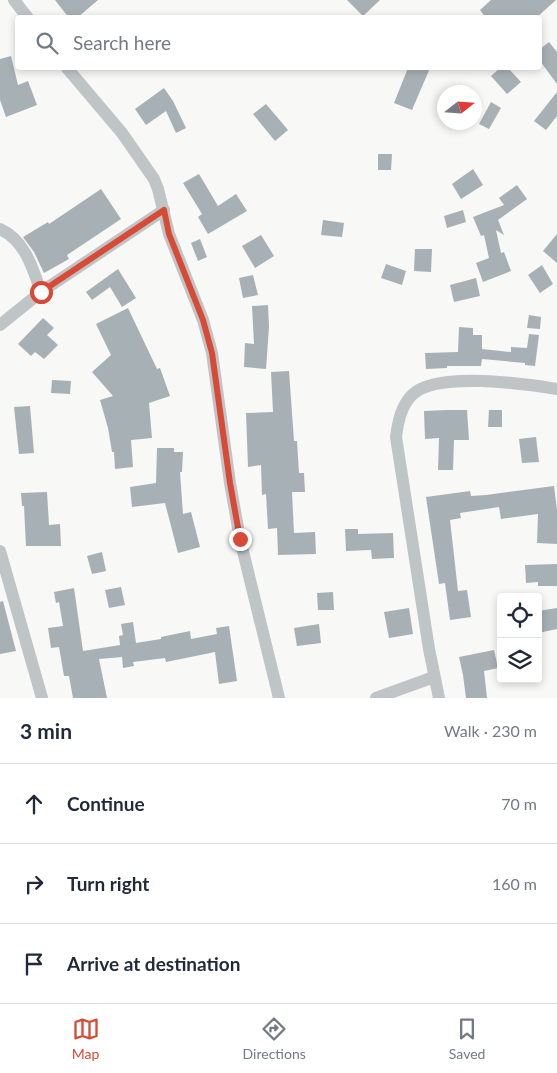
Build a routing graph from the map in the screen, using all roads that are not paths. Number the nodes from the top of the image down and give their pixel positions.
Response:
1 (14, 0) edge
2 (26, 15) edge
3 (69, 70) edge
4 (164, 210) junction
5 (0, 230) edge
6 (41, 292) junction
7 (0, 325) edge
8 (557, 390) edge
9 (0, 551) edge
10 (434, 678) junction
11 (42, 698) edge
12 (279, 698) edge
13 (376, 698) edge
14 (440, 698) edge

1 - 2 street
3 - 4 street
4 - 6 street
4 - 12 street
5 - 6 street
6 - 7 street
8 - 10 street
9 - 11 street
10 - 13 street
10 - 14 street

